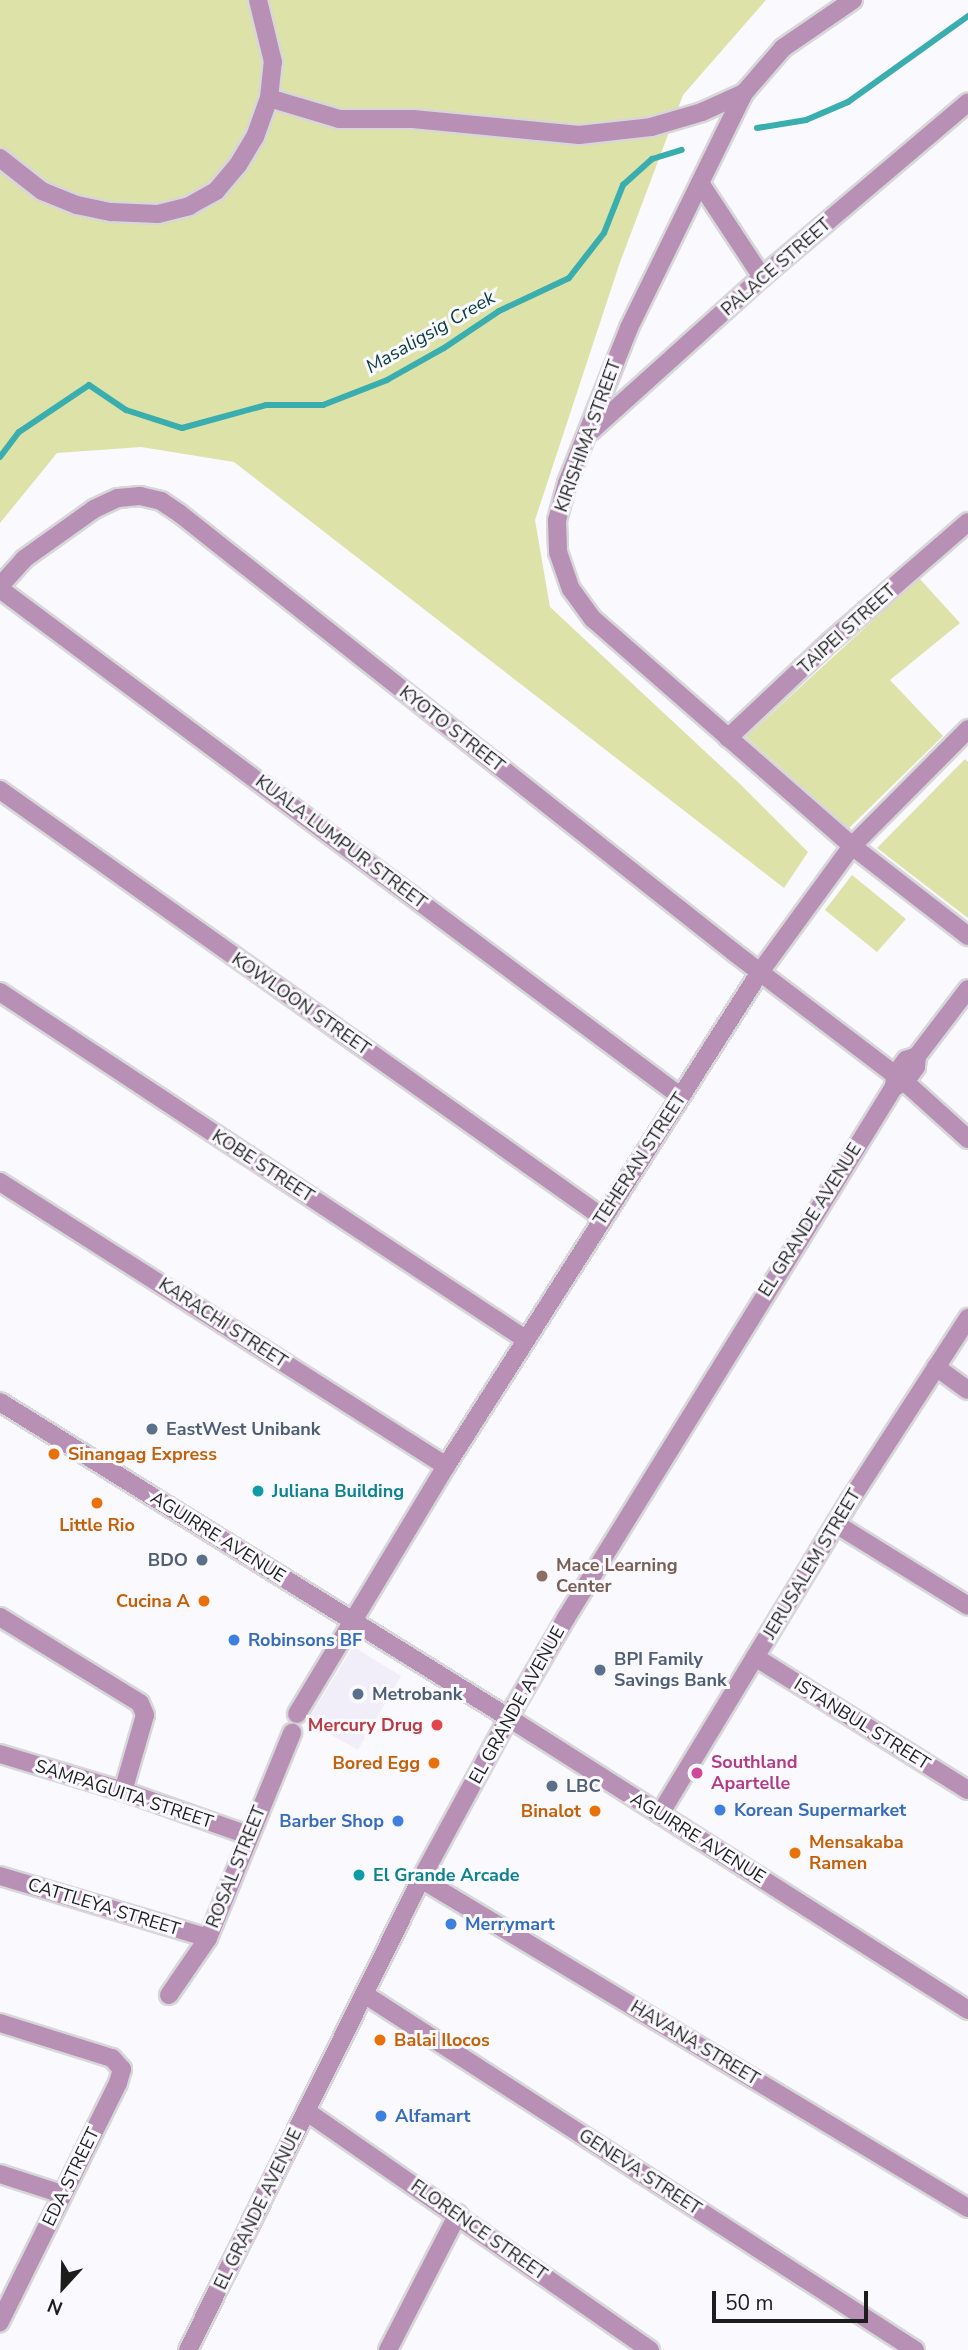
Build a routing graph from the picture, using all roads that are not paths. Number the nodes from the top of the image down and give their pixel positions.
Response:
1 (258, 0) edge
2 (853, 0) edge
3 (744, 93) junction
4 (270, 98) junction
5 (968, 102) edge
6 (0, 158) edge
7 (700, 183) junction
8 (762, 277) junction
9 (587, 435) junction
10 (968, 522) edge
11 (0, 588) edge
12 (968, 729) edge
13 (728, 738) junction
14 (0, 790) edge
15 (852, 846) junction
16 (968, 936) edge
17 (760, 972) junction
18 (968, 989) edge
19 (0, 992) edge
20 (898, 1081) junction
21 (680, 1096) junction
22 (968, 1139) edge
23 (0, 1182) edge
24 (602, 1217) junction
25 (968, 1318) edge
26 (525, 1339) junction
27 (936, 1367) junction
28 (968, 1390) edge
29 (0, 1402) edge
30 (446, 1466) junction
31 (836, 1524) junction
32 (968, 1606) edge
33 (0, 1617) edge
34 (354, 1621) junction
35 (755, 1657) junction
36 (297, 1714) dead end
37 (509, 1718) junction
38 (292, 1733) dead end
39 (0, 1754) edge
40 (968, 1790) edge
41 (123, 1791) junction
42 (660, 1814) junction
43 (248, 1835) junction
44 (0, 1876) edge
45 (421, 1879) junction
46 (208, 1938) junction
47 (364, 1994) junction
48 (169, 1995) dead end
49 (968, 2010) edge
50 (0, 2023) edge
51 (306, 2111) junction
52 (0, 2174) edge
53 (62, 2194) junction
54 (968, 2208) edge
55 (458, 2214) junction
56 (1, 2317) edge
57 (394, 2348) edge
58 (188, 2350) edge
59 (650, 2350) edge
60 (915, 2350) edge

1 - 4 street
2 - 3 street, KIRISHIMA STREET
3 - 4 street
3 - 7 street, KIRISHIMA STREET
4 - 6 street
5 - 8 street, PALACE STREET
7 - 8 street
7 - 9 street, KIRISHIMA STREET
8 - 9 street, PALACE STREET
9 - 13 street, KIRISHIMA STREET
10 - 13 street, TAIPEI STREET
11 - 17 street, KYOTO STREET
11 - 21 street, KUALA LUMPUR STREET
12 - 15 street, TEHERAN STREET
13 - 15 street, KIRISHIMA STREET
14 - 24 street, KOWLOON STREET
15 - 16 street, KIRISHIMA STREET
15 - 17 street, TEHERAN STREET
17 - 20 street, KYOTO STREET
17 - 21 street, TEHERAN STREET
18 - 20 street, EL GRANDE AVENUE
19 - 26 street, KOBE STREET
20 - 22 street, KYOTO STREET
20 - 37 street, EL GRANDE AVENUE
21 - 24 street, TEHERAN STREET
23 - 30 street, KARACHI STREET
24 - 26 street, TEHERAN STREET
25 - 27 street, JERUSALEM STREET
26 - 30 street, TEHERAN STREET
27 - 28 street
27 - 31 street, JERUSALEM STREET
29 - 34 street, AGUIRRE AVENUE
30 - 34 street, TEHERAN STREET
31 - 32 street
31 - 35 street, JERUSALEM STREET
33 - 41 street
34 - 36 street
34 - 37 street, AGUIRRE AVENUE
35 - 40 street, ISTANBUL STREET
35 - 42 street, JERUSALEM STREET
37 - 42 street, AGUIRRE AVENUE
37 - 45 street, EL GRANDE AVENUE
38 - 43 street, ROSAL STREET
39 - 41 street, SAMPAGUITA STREET
41 - 43 street, SAMPAGUITA STREET
42 - 49 street, AGUIRRE AVENUE
43 - 46 street, ROSAL STREET
44 - 46 street, CATTLEYA STREET
45 - 47 street, EL GRANDE AVENUE
45 - 54 street, HAVANA STREET
46 - 48 street, ROSAL STREET
47 - 51 street, EL GRANDE AVENUE
47 - 60 street, GENEVA STREET
50 - 53 street, EDA STREET
51 - 55 street, FLORENCE STREET
51 - 58 street, EL GRANDE AVENUE
52 - 53 street
53 - 56 street, EDA STREET
55 - 57 street
55 - 59 street, FLORENCE STREET

